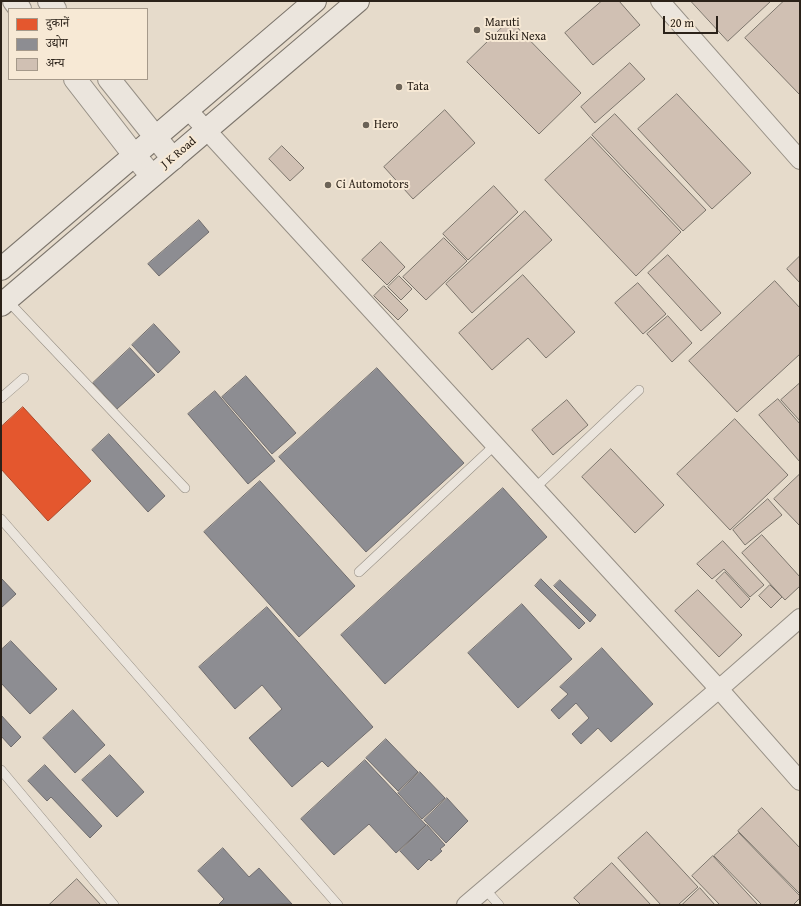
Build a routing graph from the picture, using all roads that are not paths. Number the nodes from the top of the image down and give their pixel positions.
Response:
1 (316, 1) edge
2 (358, 1) edge
3 (660, 1) edge
4 (76, 80) edge
5 (110, 80) edge
6 (188, 110) junction
7 (207, 130) junction
8 (155, 138) junction
9 (134, 155) junction
10 (173, 158) junction
11 (800, 160) edge
12 (152, 176) junction
13 (1, 269) edge
14 (4, 302) edge
15 (24, 378) dead end
16 (638, 390) dead end
17 (1, 398) edge
18 (495, 445) junction
19 (184, 488) dead end
20 (534, 488) junction
21 (1, 519) edge
22 (359, 572) dead end
23 (800, 618) edge
24 (719, 689) junction
25 (1, 770) edge
26 (800, 781) edge
27 (485, 889) junction
28 (114, 905) edge
29 (338, 905) edge
30 (466, 905) edge
31 (499, 905) edge

1 - 6 main road
2 - 7 main road, J K Road
3 - 11 street
4 - 9 main road
5 - 8 main road
6 - 7 street
6 - 8 main road
7 - 10 main road, J K Road
7 - 18 street
8 - 9 main road
8 - 10 main road
9 - 12 main road
9 - 13 main road
10 - 12 main road, J K Road
12 - 14 main road, J K Road
14 - 19 lane
15 - 17 lane
16 - 20 lane
18 - 20 street
18 - 22 lane
20 - 24 street
21 - 29 lane
23 - 24 street
24 - 26 street
24 - 27 street
25 - 28 lane
27 - 30 street
27 - 31 lane

